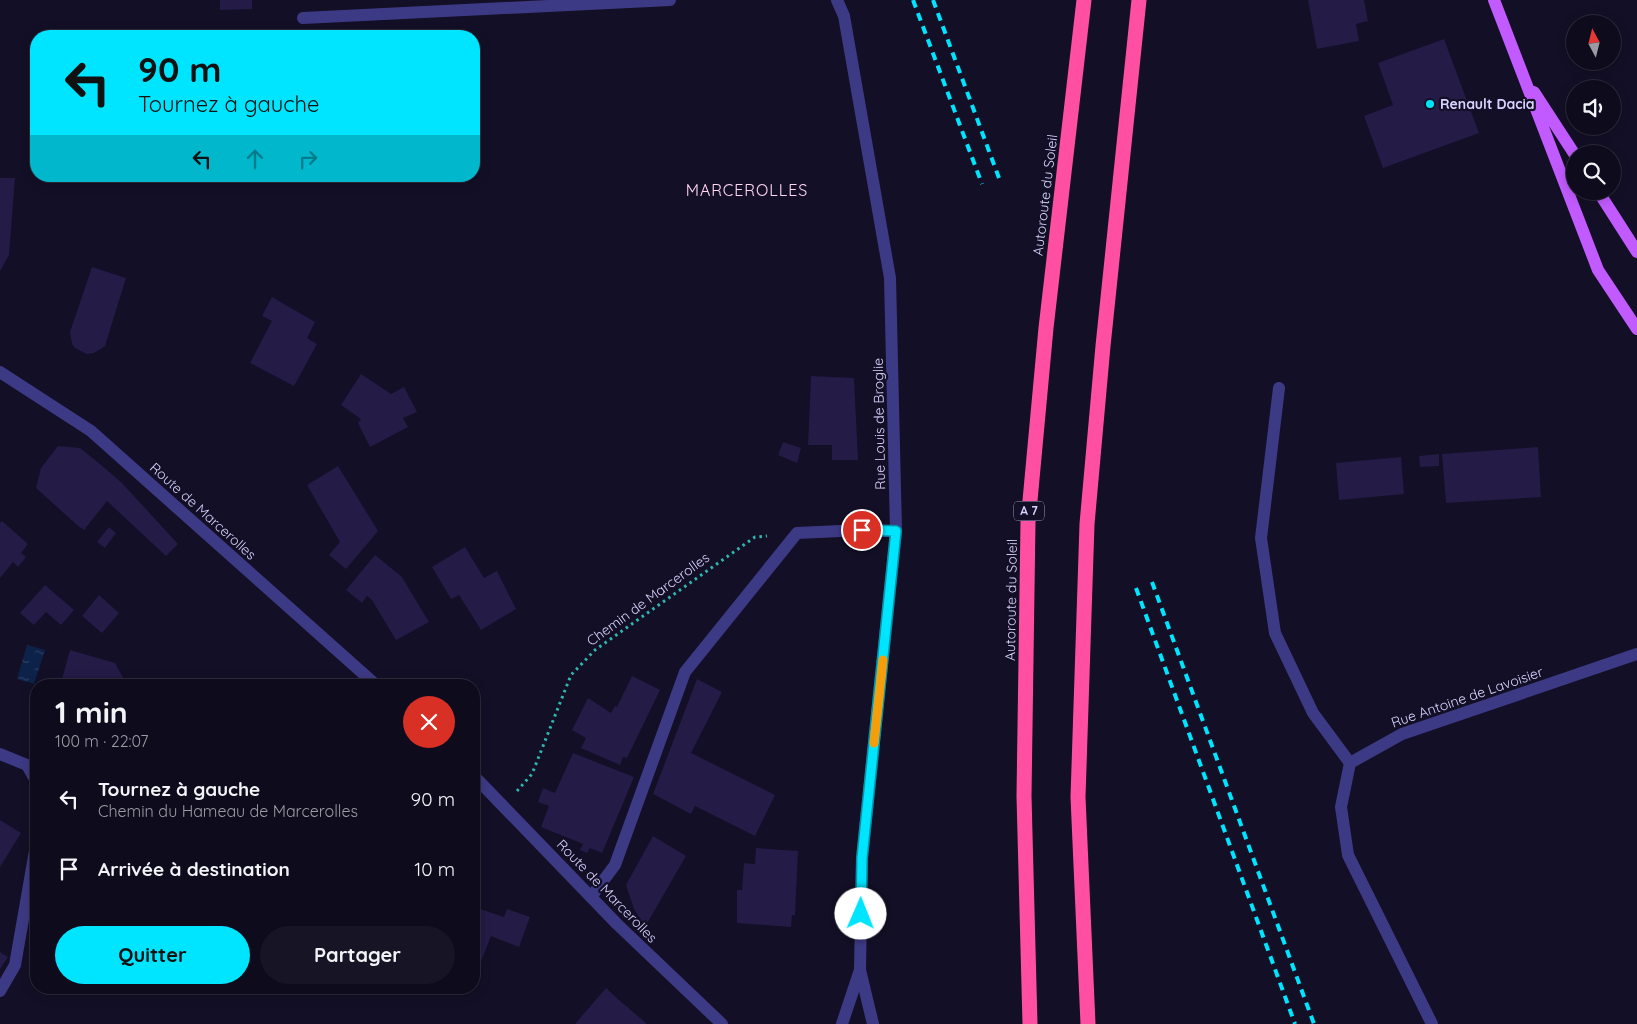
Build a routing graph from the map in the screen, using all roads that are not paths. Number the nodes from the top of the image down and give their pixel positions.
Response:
1 (670, 0) edge
2 (837, 0) edge
3 (1084, 0) edge
4 (1139, 0) edge
5 (1494, 0) edge
6 (303, 18) dead end
7 (1519, 68) junction
8 (1569, 145) edge
9 (1604, 200) edge
10 (1637, 252) edge
11 (1637, 329) edge
12 (0, 372) edge
13 (1279, 388) dead end
14 (896, 531) junction
15 (1637, 654) edge
16 (369, 679) edge
17 (0, 754) edge
18 (1350, 763) junction
19 (30, 770) edge
20 (480, 782) edge
21 (30, 879) edge
22 (591, 897) junction
23 (860, 970) junction
24 (0, 990) edge
25 (722, 1024) edge
26 (842, 1024) edge
27 (873, 1024) edge
28 (1030, 1024) edge
29 (1088, 1024) edge
30 (1432, 1024) edge

1 - 6 street
2 - 14 street, Rue Louis de Broglie
3 - 28 highway, Autoroute du Soleil / A 7
4 - 29 highway
5 - 7 main road
7 - 8 main road
7 - 11 main road
9 - 10 main road
12 - 16 street, Route de Marcerolles
13 - 18 street
14 - 22 street
14 - 23 street, Rue Louis de Broglie
15 - 18 street, Rue Antoine de Lavoisier
17 - 19 street
18 - 30 street
20 - 22 street, Route de Marcerolles
21 - 24 street
22 - 25 street, Route de Marcerolles
23 - 26 street, Rue Louis de Broglie
23 - 27 street, Rue Louis de Broglie

